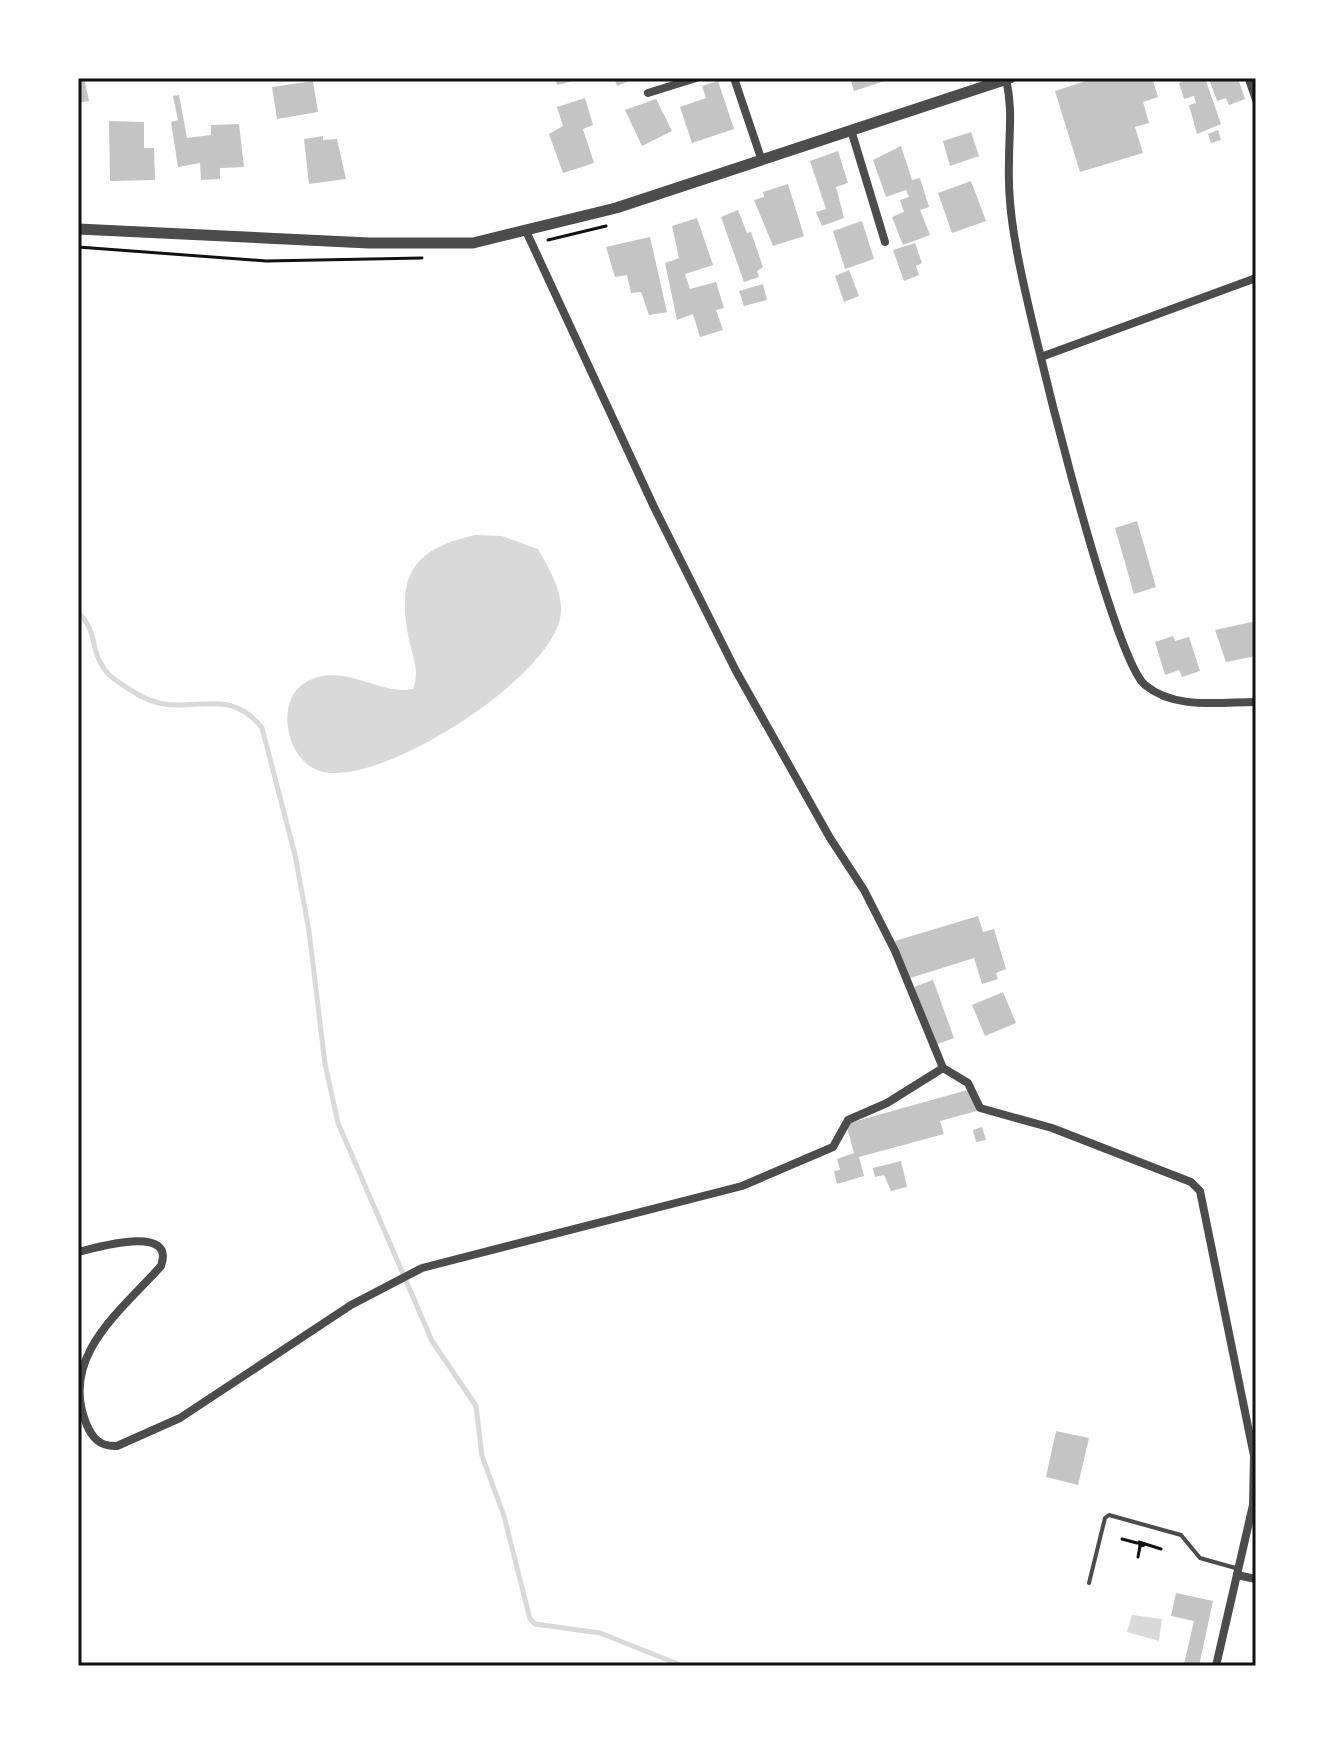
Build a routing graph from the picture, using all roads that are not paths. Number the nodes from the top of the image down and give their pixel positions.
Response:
1 (696, 78) edge
2 (734, 78) edge
3 (1007, 78) edge
4 (1248, 78) edge
5 (648, 93) dead end
6 (1256, 101) edge
7 (851, 130) junction
8 (761, 158) junction
9 (78, 229) edge
10 (526, 231) junction
11 (885, 242) dead end
12 (1256, 278) edge
13 (1041, 357) junction
14 (1256, 702) edge
15 (943, 1068) junction
16 (78, 1252) edge
17 (1238, 1572) junction
18 (1256, 1579) edge
19 (1089, 1583) dead end
20 (1216, 1666) edge

1 - 5 street
2 - 8 street
3 - 7 street
3 - 13 street
4 - 6 street
7 - 8 street
7 - 11 street
8 - 10 street
9 - 10 street
10 - 15 street
12 - 13 street
13 - 14 street
15 - 16 street
15 - 17 street
17 - 18 street
17 - 19 lane
17 - 20 street

